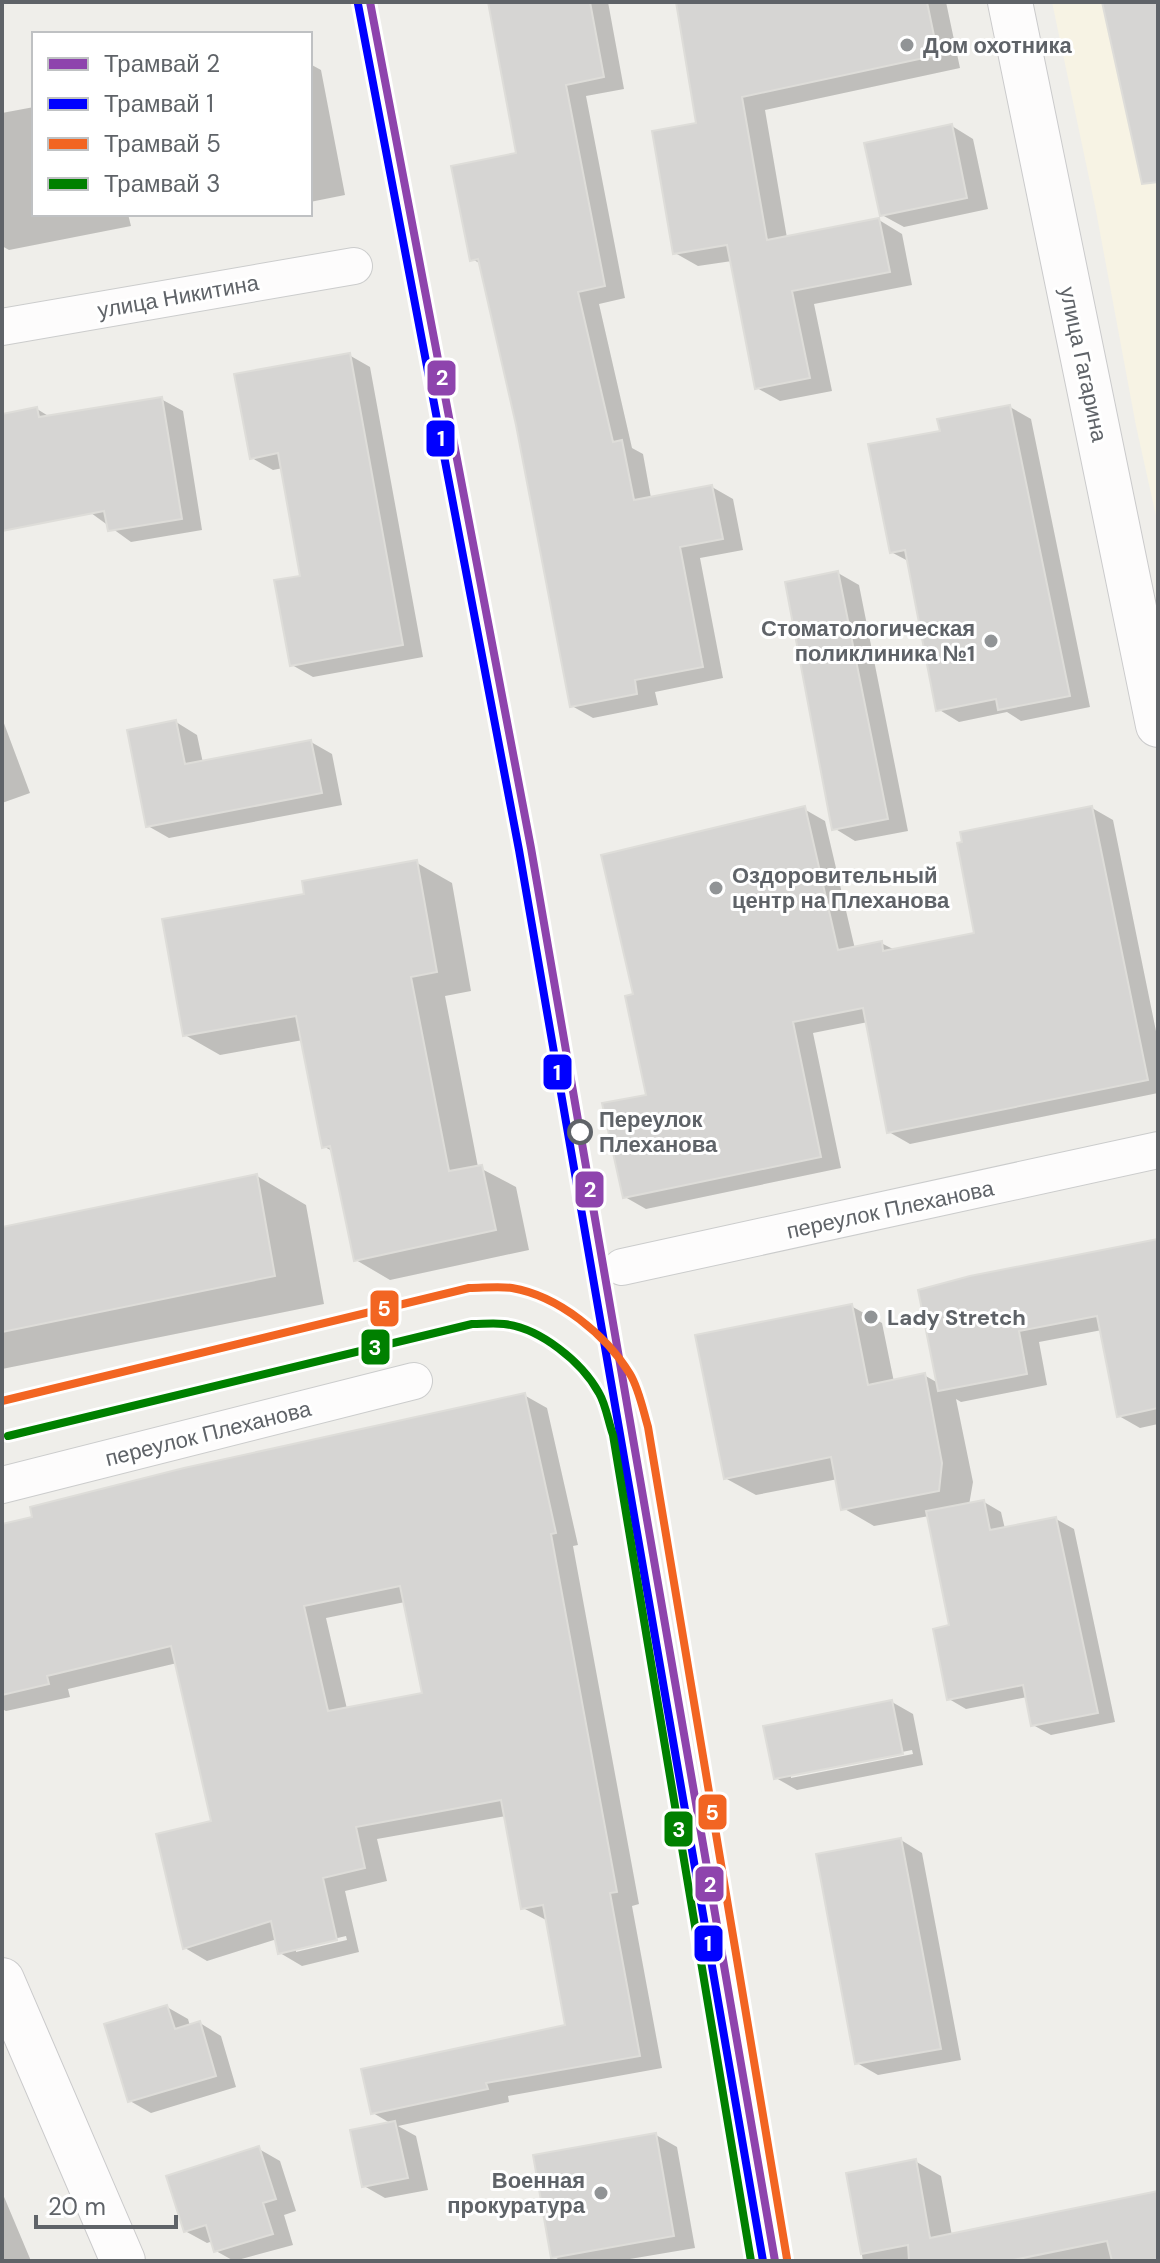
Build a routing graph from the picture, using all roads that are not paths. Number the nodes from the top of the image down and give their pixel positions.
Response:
1 (1010, 2) edge
2 (354, 266) dead end
3 (2, 327) edge
4 (1158, 725) edge
5 (1158, 1150) edge
6 (622, 1267) dead end
7 (414, 1381) dead end
8 (2, 1485) edge
9 (2, 1980) edge
10 (123, 2261) edge

1 - 4 main road, улица Гагарина
2 - 3 street, улица Никитина
5 - 6 street, переулок Плеханова
7 - 8 street, переулок Плеханова
9 - 10 main road

